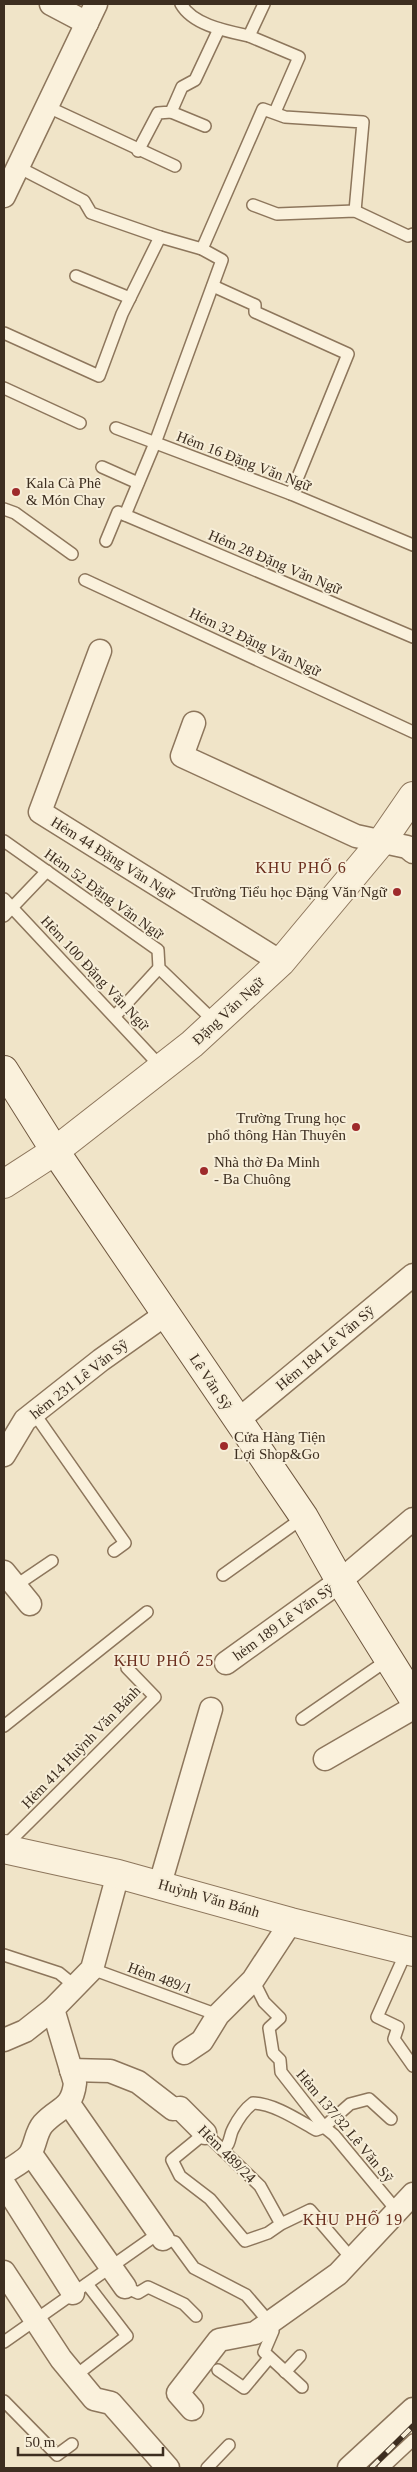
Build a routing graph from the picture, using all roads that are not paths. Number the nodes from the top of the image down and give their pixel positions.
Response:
1 (51, 4) edge
2 (181, 4) edge
3 (264, 4) edge
4 (92, 13) edge
5 (219, 29) junction
6 (248, 36) junction
7 (48, 107) junction
8 (171, 112) junction
9 (275, 112) junction
10 (204, 126) dead end
11 (138, 151) junction
12 (175, 166) dead end
13 (18, 167) junction
14 (4, 196) edge
15 (253, 205) dead end
16 (355, 211) junction
17 (413, 234) edge
18 (160, 238) junction
19 (202, 249) junction
20 (76, 276) dead end
21 (213, 286) junction
22 (130, 298) junction
23 (4, 333) edge
24 (4, 388) edge
25 (80, 423) dead end
26 (116, 428) dead end
27 (155, 443) junction
28 (102, 467) dead end
29 (138, 484) junction
30 (291, 494) junction
31 (4, 509) edge
32 (125, 515) junction
33 (106, 541) dead end
34 (413, 545) edge
35 (72, 554) dead end
36 (85, 580) dead end
37 (413, 637) edge
38 (100, 651) dead end
39 (194, 723) dead end
40 (413, 732) edge
41 (413, 796) edge
42 (4, 841) edge
43 (382, 841) junction
44 (413, 852) edge
45 (47, 871) junction
46 (4, 899) edge
47 (14, 908) junction
48 (4, 916) edge
49 (281, 962) junction
50 (159, 968) junction
51 (115, 1016) junction
52 (216, 1023) junction
53 (162, 1068) junction
54 (4, 1070) edge
55 (55, 1151) junction
56 (4, 1184) edge
57 (413, 1275) edge
58 (166, 1314) junction
59 (34, 1413) junction
60 (237, 1421) junction
61 (4, 1455) edge
62 (304, 1517) junction
63 (413, 1519) edge
64 (114, 1551) dead end
65 (52, 1561) dead end
66 (223, 1575) dead end
67 (10, 1579) edge
68 (340, 1581) junction
69 (30, 1604) dead end
70 (147, 1612) dead end
71 (390, 1658) junction
72 (226, 1664) dead end
73 (127, 1668) dead end
74 (413, 1698) edge
75 (413, 1708) edge
76 (211, 1709) dead end
77 (302, 1719) dead end
78 (4, 1726) edge
79 (325, 1759) dead end
80 (4, 1848) edge
81 (118, 1874) junction
82 (160, 1884) junction
83 (291, 1922) junction
84 (410, 1951) edge
85 (4, 1955) edge
86 (92, 1969) junction
87 (253, 1980) junction
88 (75, 1986) junction
89 (53, 2009) junction
90 (218, 2015) junction
91 (4, 2040) edge
92 (184, 2053) dead end
93 (413, 2066) edge
94 (70, 2070) junction
95 (69, 2104) junction
96 (391, 2119) dead end
97 (324, 2127) junction
98 (205, 2133) junction
99 (223, 2150) junction
100 (30, 2154) junction
101 (4, 2173) edge
102 (4, 2184) edge
103 (413, 2194) edge
104 (398, 2212) junction
105 (281, 2224) junction
106 (161, 2236) junction
107 (352, 2259) junction
108 (111, 2267) junction
109 (4, 2272) edge
110 (125, 2287) joint
111 (80, 2289) junction
112 (196, 2316) dead end
113 (36, 2320) junction
114 (270, 2322) junction
115 (4, 2342) edge
116 (300, 2356) dead end
117 (269, 2358) junction
118 (218, 2370) dead end
119 (285, 2372) junction
120 (75, 2376) junction
121 (302, 2387) dead end
122 (4, 2401) edge
123 (192, 2408) dead end
124 (413, 2409) edge
125 (413, 2440) edge
126 (72, 2444) dead end
127 (230, 2444) dead end
128 (168, 2468) edge
129 (208, 2468) edge
130 (349, 2468) edge
131 (382, 2468) edge

1 - 4 street
2 - 5 lane
3 - 6 lane
4 - 7 street
5 - 6 lane
5 - 8 lane
6 - 9 lane
7 - 11 lane
7 - 13 street
8 - 10 lane
8 - 11 lane
9 - 16 lane
9 - 19 lane
11 - 12 lane
13 - 14 street
13 - 18 lane
15 - 16 lane
16 - 17 lane
18 - 19 lane
18 - 22 lane
19 - 21 lane, Hẻm 16 Đặng Văn Ngữ
20 - 22 lane
21 - 27 lane, Hẻm 16 Đặng Văn Ngữ
21 - 30 lane
22 - 23 lane
24 - 25 lane
26 - 27 lane
27 - 29 lane
27 - 30 lane, Hẻm 16 Đặng Văn Ngữ
28 - 29 lane
29 - 32 lane
30 - 34 lane, Hẻm 16 Đặng Văn Ngữ
31 - 35 lane
32 - 33 lane
32 - 37 lane, Hẻm 28 Đặng Văn Ngữ
36 - 40 lane, Hẻm 32 Đặng Văn Ngữ
38 - 49 street, Hẻm 44 Đặng Văn Ngữ
39 - 43 street
41 - 43 street, Đặng Văn Ngữ
42 - 45 lane, Hẻm 52 Đặng Văn Ngữ
43 - 44 street
43 - 49 street, Đặng Văn Ngữ
45 - 47 lane
45 - 50 lane, Hẻm 52 Đặng Văn Ngữ
46 - 47 lane, Hẻm 100 Đặng Văn Ngữ
47 - 48 lane
47 - 51 lane, Hẻm 100 Đặng Văn Ngữ
49 - 52 street, Đặng Văn Ngữ
50 - 51 lane
50 - 52 lane, Hẻm 52 Đặng Văn Ngữ
51 - 53 lane, Hẻm 100 Đặng Văn Ngữ
52 - 53 street, Đặng Văn Ngữ
53 - 55 street, Đặng Văn Ngữ
54 - 55 street, Lê Văn Sỹ
55 - 56 street, Đặng Văn Ngữ
55 - 58 street, Lê Văn Sỹ
57 - 60 street, Hẻm 184 Lê Văn Sỹ
58 - 59 street, hẻm 231 Lê Văn Sỹ
58 - 60 street, Lê Văn Sỹ
59 - 61 street, hẻm 231 Lê Văn Sỹ
59 - 64 lane
60 - 62 street, Lê Văn Sỹ
62 - 66 lane
62 - 68 street, Lê Văn Sỹ
63 - 68 street, hẻm 189 Lê Văn Sỹ
65 - 67 lane
67 - 69 street
68 - 71 street, Lê Văn Sỹ
68 - 72 street, hẻm 189 Lê Văn Sỹ
70 - 78 lane
71 - 74 street, Lê Văn Sỹ
71 - 77 lane
73 - 80 lane, Hẻm 414 Huỳnh Văn Bánh
75 - 79 street
76 - 82 street
80 - 81 street, Huỳnh Văn Bánh
81 - 82 street, Huỳnh Văn Bánh
81 - 86 street
82 - 83 street, Huỳnh Văn Bánh
83 - 84 street, Huỳnh Văn Bánh
83 - 87 street
84 - 93 lane
85 - 88 lane
86 - 88 street
86 - 90 lane, Hèm 489/1
87 - 90 street
87 - 97 lane, Hẻm 137/32 Lê Văn Sỹ
88 - 89 street
89 - 91 street
89 - 94 street
90 - 92 street
94 - 95 street
94 - 98 street, Hẻm 489/24
95 - 100 street
95 - 106 street
96 - 97 lane
97 - 99 lane
97 - 104 lane, Hẻm 137/32 Lê Văn Sỹ
98 - 99 lane, Hẻm 489/24
98 - 105 lane
99 - 105 lane, Hẻm 489/24
100 - 101 street
100 - 108 street
102 - 111 street
103 - 104 street
104 - 107 street
105 - 107 lane
106 - 108 lane
106 - 114 lane
107 - 114 street
108 - 110 street
108 - 111 lane
109 - 113 street
110 - 112 lane
111 - 113 lane
111 - 120 lane
113 - 115 lane
113 - 120 street
114 - 117 lane
114 - 123 street
116 - 119 lane
117 - 118 lane
117 - 119 lane
119 - 121 lane
120 - 128 street
122 - 126 lane
124 - 130 street
125 - 131 lane
127 - 129 lane

